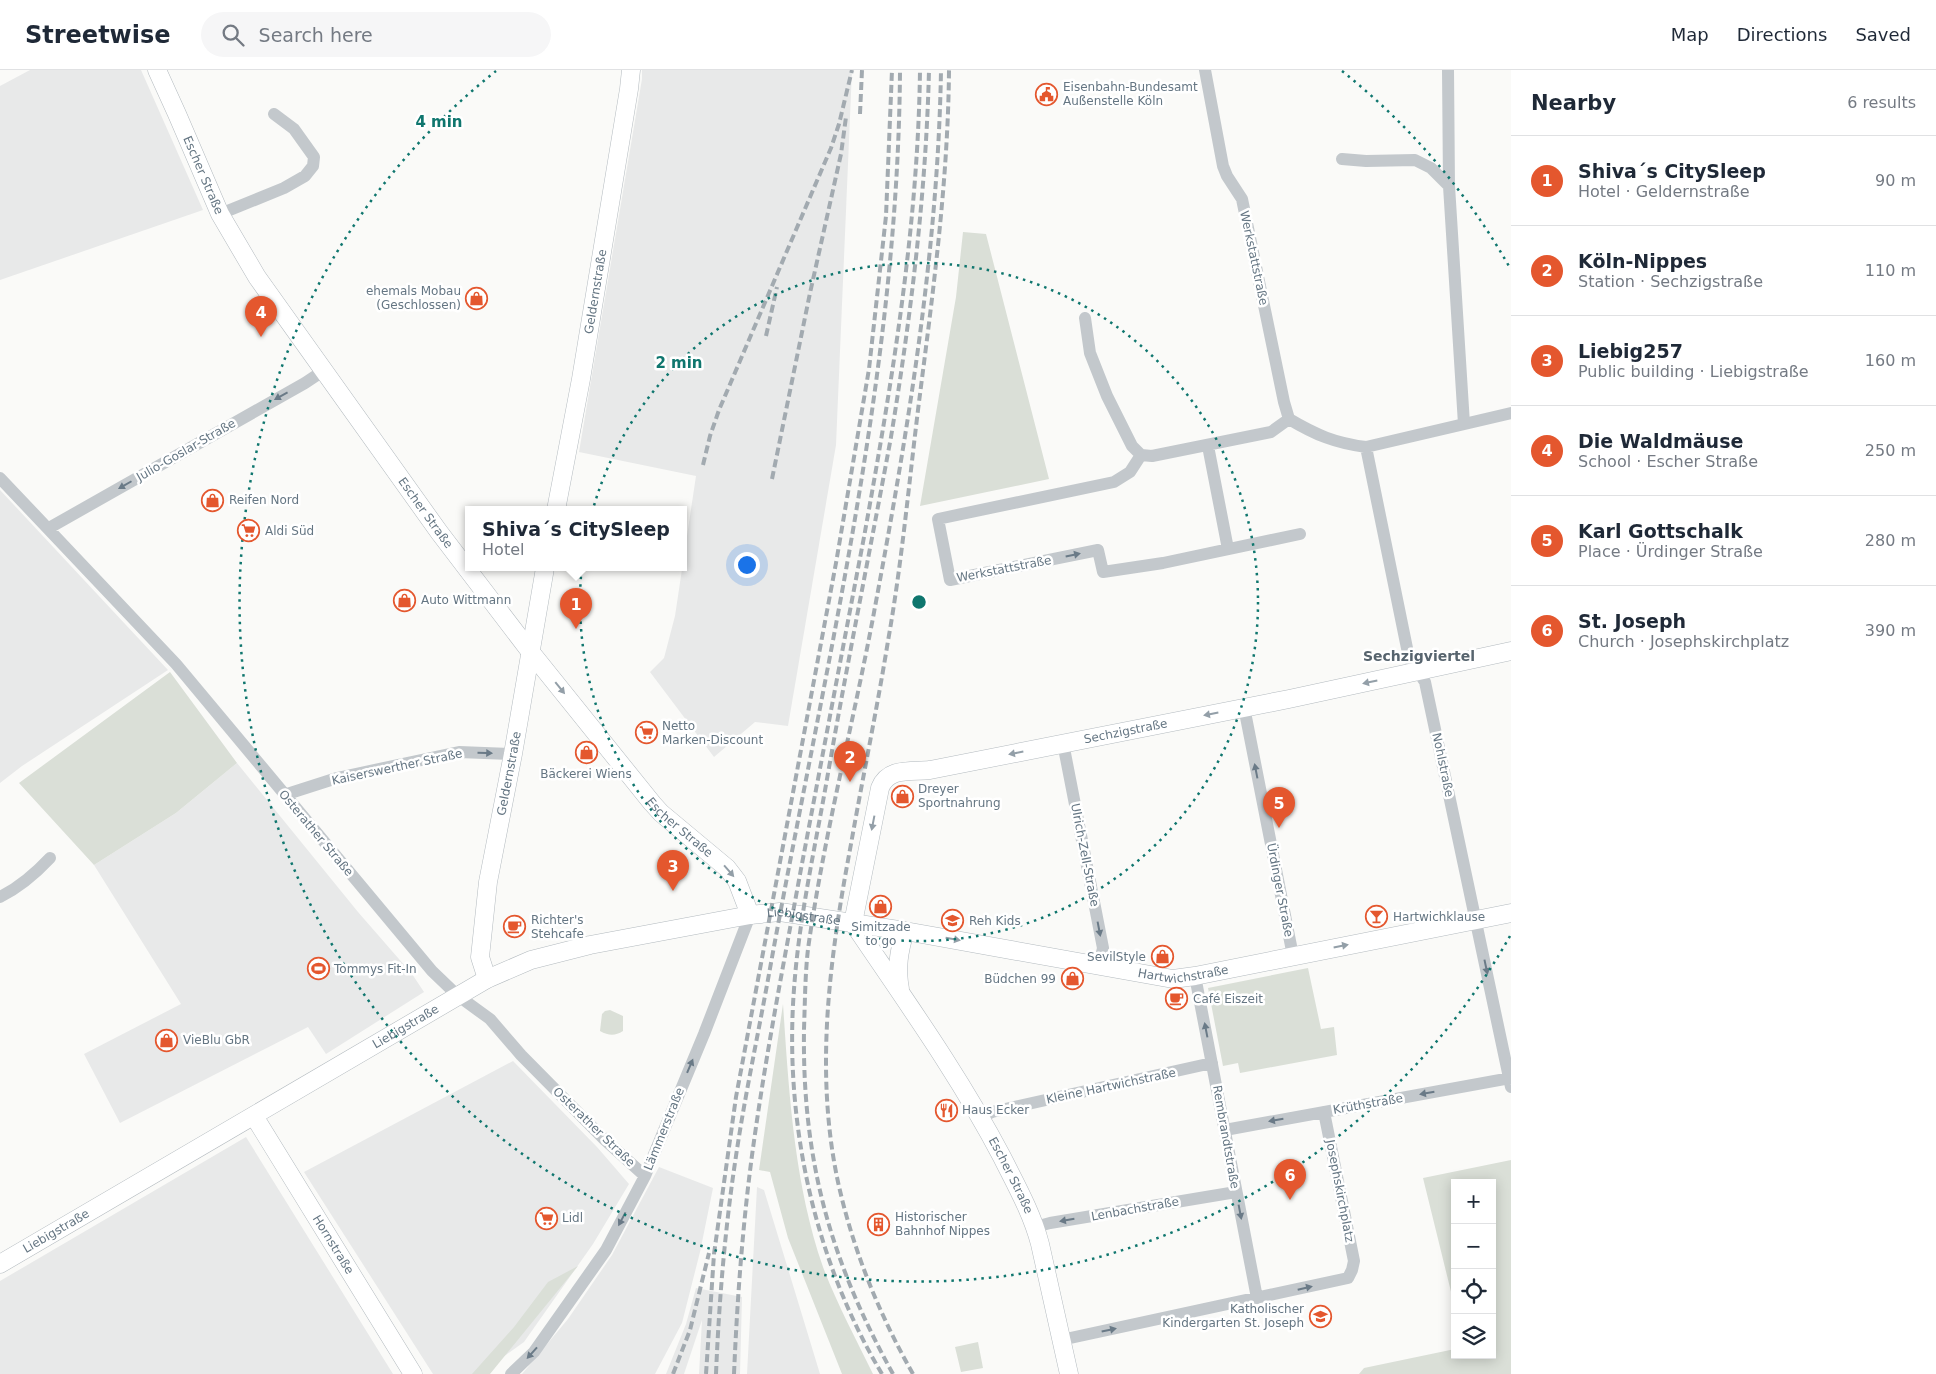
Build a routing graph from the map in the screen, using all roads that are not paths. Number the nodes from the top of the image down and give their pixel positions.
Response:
1 (156, 70) edge
2 (631, 70) edge
3 (1205, 70) edge
4 (1448, 70) edge
5 (274, 114) dead end
6 (1342, 159) dead end
7 (1449, 186) junction
8 (220, 214) junction
9 (1085, 318) dead end
10 (323, 371) junction
11 (1511, 413) edge
12 (1289, 420) junction
13 (1464, 424) junction
14 (1208, 446) junction
15 (1366, 447) junction
16 (1141, 455) junction
17 (0, 478) edge
18 (557, 506) edge
19 (49, 528) junction
20 (1300, 534) dead end
21 (1228, 549) junction
22 (465, 566) edge
23 (469, 571) edge
24 (544, 571) edge
25 (529, 650) junction
26 (1511, 651) edge
27 (1417, 671) junction
28 (1244, 708) junction
29 (1063, 743) junction
30 (513, 754) junction
31 (284, 795) junction
32 (50, 858) dead end
33 (0, 897) edge
34 (1511, 912) edge
35 (750, 915) junction
36 (1476, 920) junction
37 (853, 923) junction
38 (905, 931) junction
39 (1293, 956) junction
40 (1099, 966) junction
41 (1195, 976) junction
42 (488, 978) junction
43 (901, 993) junction
44 (457, 995) junction
45 (1212, 1064) junction
46 (1510, 1081) edge
47 (1324, 1112) junction
48 (254, 1116) junction
49 (981, 1117) junction
50 (1225, 1130) junction
51 (645, 1176) junction
52 (1236, 1192) junction
53 (1036, 1227) junction
54 (0, 1264) edge
55 (1257, 1298) junction
56 (1061, 1340) junction
57 (413, 1374) edge
58 (511, 1374) edge
59 (1069, 1374) edge

1 - 8 street, Escher Straße
2 - 18 street, Geldernstraße
3 - 12 street, Werkstattstraße
4 - 7 street
5 - 8 street
6 - 7 street
7 - 13 street
8 - 10 street, Escher Straße
9 - 16 street
10 -> 19 street, Julio-Goslar-Straße
10 - 22 street, Escher Straße
11 - 13 street
12 - 14 street
12 - 15 street
13 - 15 street
14 - 16 street
14 - 21 street
15 - 27 street, Nohlstraße
16 -> 21 street, Werkstattstraße
17 - 19 street, Osterather Straße
19 - 31 street, Osterather Straße
20 - 21 street, Werkstattstraße
23 - 25 street, Escher Straße
24 - 25 street, Geldernstraße
25 - 30 street, Geldernstraße
25 -> 35 street, Escher Straße
26 - 27 street, Sechzigstraße
27 -> 28 street, Sechzigstraße
27 - 36 street, Nohlstraße
28 -> 29 street, Sechzigstraße
39 -> 28 street, Ürdinger Straße
29 -> 37 street, Sechzigstraße
29 -> 40 street, Ulrich-Zell-Straße
31 -> 30 street, Kaiserswerther Straße
30 - 42 street, Geldernstraße
31 - 44 street, Osterather Straße
32 - 33 street
34 - 36 street, Hartwichstraße
35 - 37 street, Liebigstraße
35 - 42 street, Liebigstraße
51 -> 35 street, Lämmerstraße
39 -> 36 street, Hartwichstraße
36 -> 46 street, Nohlstraße
37 - 38 street, Hartwichstraße
37 - 43 street, Escher Straße
38 -> 40 street, Hartwichstraße
38 - 43 street
39 - 41 street, Hartwichstraße
40 - 41 street, Hartwichstraße
45 -> 41 street, Rembrandtstraße
42 - 44 street, Liebigstraße
43 - 49 street, Escher Straße
44 - 48 street, Liebigstraße
44 - 51 street, Osterather Straße
45 - 49 street, Kleine Hartwichstraße
45 - 50 street, Rembrandtstraße
46 -> 47 street, Krüthstraße
47 -> 50 street, Krüthstraße
55 -> 47 street, Josephskirchplatz
48 - 54 street, Liebigstraße
48 - 57 street, Hornstraße
49 - 53 street, Escher Straße
50 - 52 street, Rembrandtstraße
51 -> 58 street, Lämmerstraße
52 -> 53 street, Lenbachstraße
52 -> 55 street, Rembrandtstraße
53 - 56 street, Escher Straße
56 -> 55 street
56 - 59 street, Escher Straße

